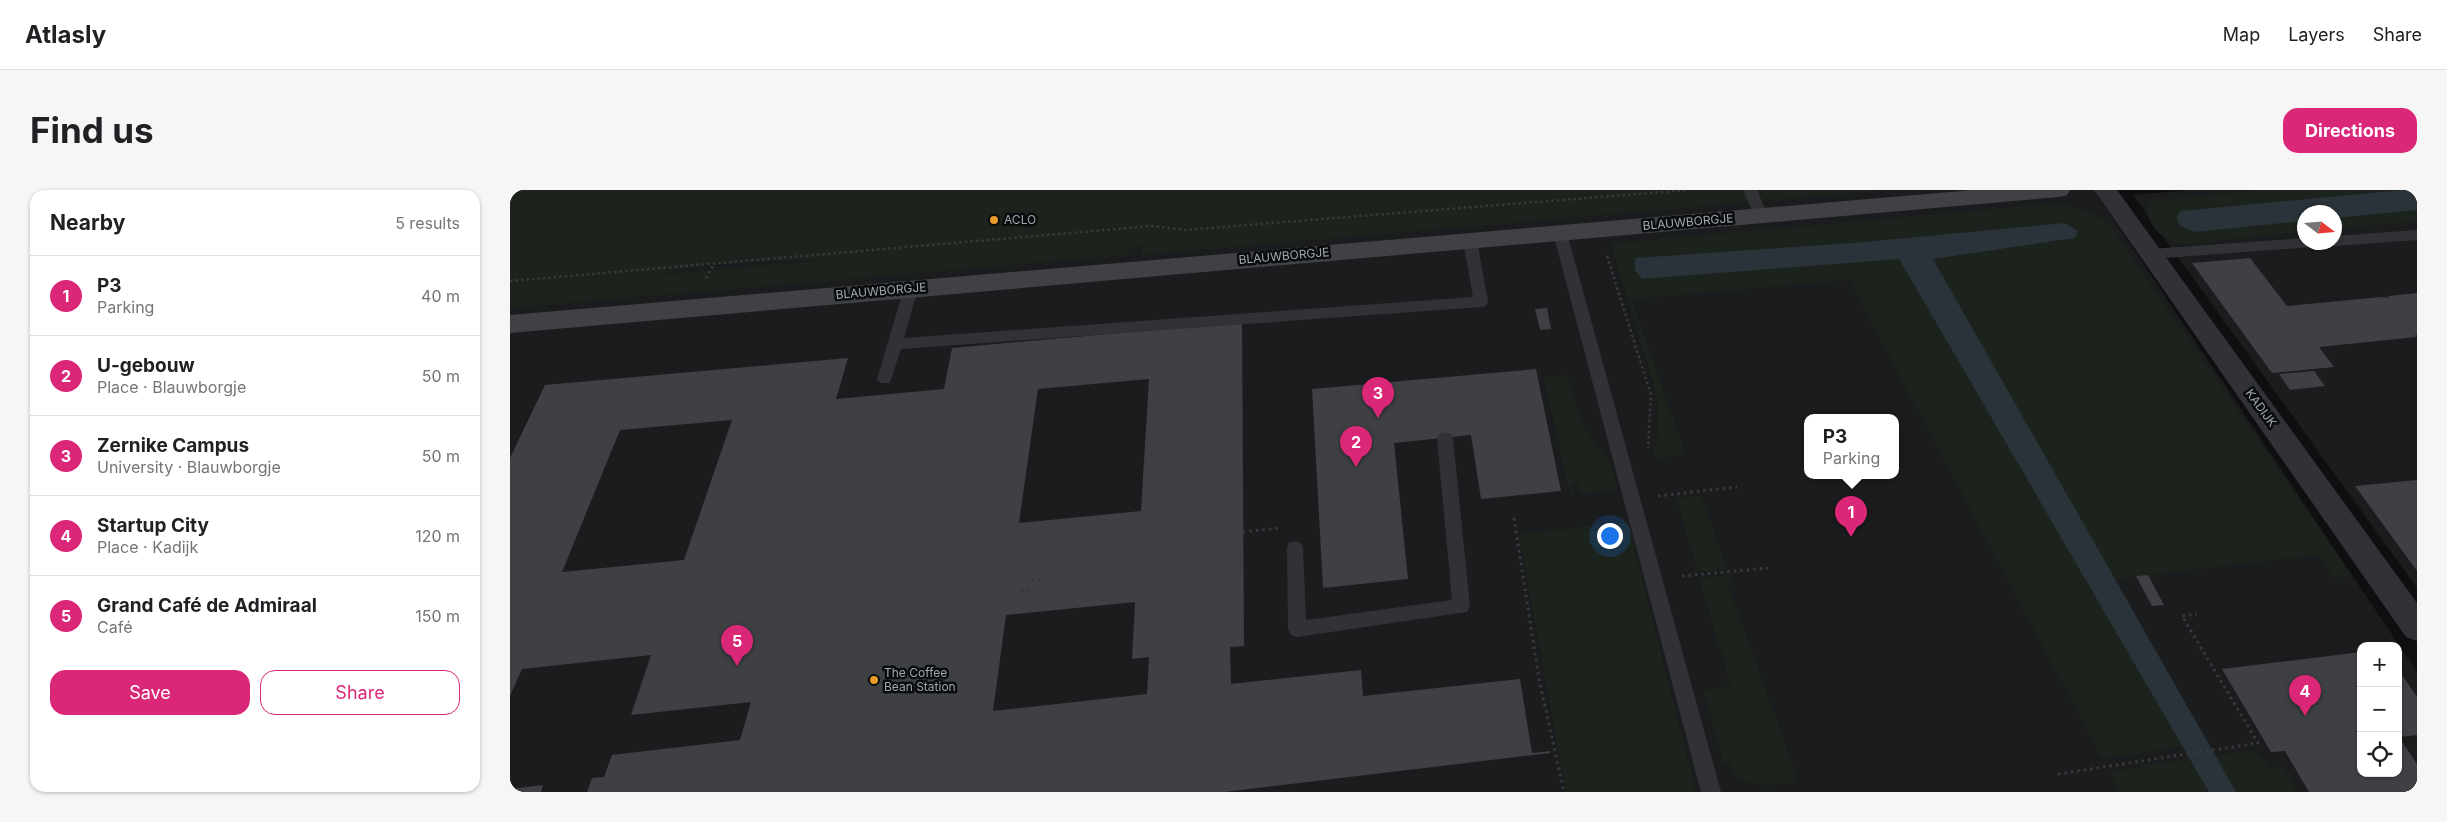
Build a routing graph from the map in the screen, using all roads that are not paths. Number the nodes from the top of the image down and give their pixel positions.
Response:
1 (1750, 190) edge
2 (2059, 190) edge
3 (2105, 190) edge
4 (1761, 216) junction
5 (1560, 233) junction
6 (2417, 235) edge
7 (1470, 240) junction
8 (2342, 240) edge
9 (2297, 243) edge
10 (2151, 254) junction
11 (911, 288) junction
12 (510, 324) edge
13 (895, 344) junction
14 (885, 379) dead end
15 (1445, 438) dead end
16 (1295, 548) dead end
17 (2417, 627) edge
18 (1711, 792) edge

1 - 4 lane
2 - 4 street, BLAUWBORGJE
3 - 10 street, KADIJK
4 - 5 street, BLAUWBORGJE
5 - 7 street, BLAUWBORGJE
5 - 18 lane
6 - 8 lane
7 - 11 street, BLAUWBORGJE
7 - 13 lane
9 - 10 lane
10 - 17 street, KADIJK
11 - 12 street, BLAUWBORGJE
11 - 13 lane
13 - 14 lane
15 - 16 lane

